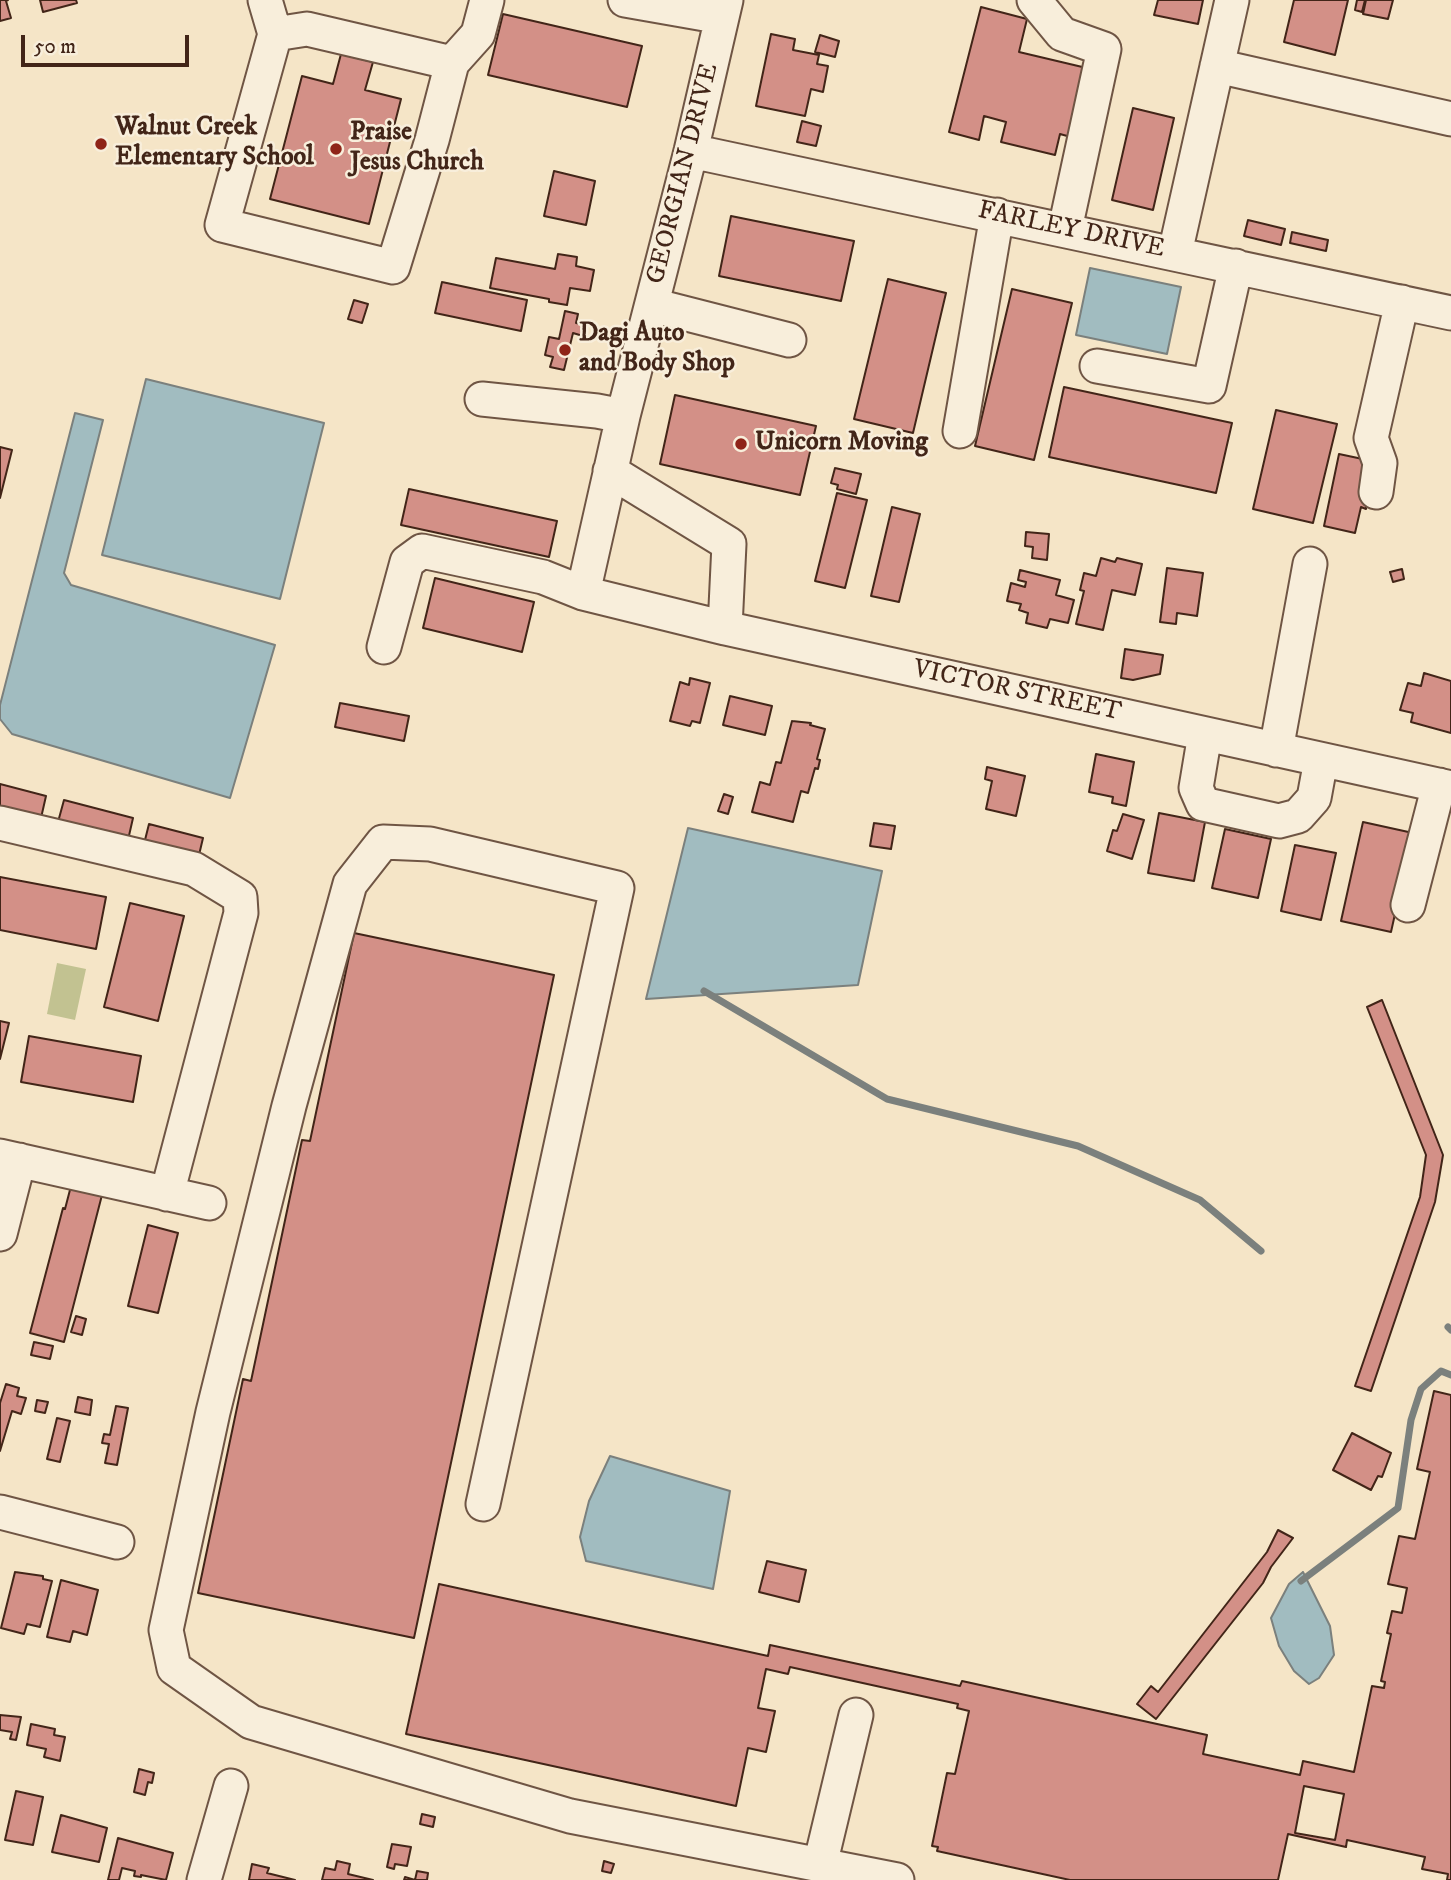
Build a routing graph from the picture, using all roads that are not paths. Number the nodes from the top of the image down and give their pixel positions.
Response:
1 (265, 0) edge
2 (487, 0) edge
3 (625, 0) edge
4 (1034, 0) edge
5 (1232, 0) edge
6 (724, 8) edge
7 (275, 34) junction
8 (452, 63) junction
9 (1217, 66) junction
10 (1451, 119) edge
11 (691, 151) junction
12 (997, 215) junction
13 (1065, 229) junction
14 (1175, 253) junction
15 (1236, 266) junction
16 (1402, 302) junction
17 (652, 305) junction
18 (1451, 313) edge
19 (789, 340) dead end
20 (1097, 366) dead end
21 (482, 399) dead end
22 (623, 415) junction
23 (960, 431) dead end
24 (610, 471) junction
25 (1376, 492) dead end
26 (1310, 564) dead end
27 (583, 593) junction
28 (725, 628) junction
29 (384, 648) dead end
30 (1205, 734) junction
31 (1276, 750) junction
32 (1321, 760) junction
33 (1445, 787) edge
34 (0, 823) edge
35 (1408, 905) dead end
36 (9, 1158) edge
37 (167, 1194) junction
38 (209, 1203) dead end
39 (0, 1234) edge
40 (483, 1504) dead end
41 (0, 1512) edge
42 (117, 1542) dead end
43 (856, 1715) dead end
44 (231, 1787) dead end
45 (820, 1865) junction
46 (204, 1880) edge
47 (897, 1880) edge

1 - 7 street
2 - 8 street
3 - 6 street
4 - 13 street
5 - 9 street
6 - 11 street, GEORGIAN DRIVE
7 - 8 street
7 - 8 street
9 - 10 street
9 - 14 street
11 - 12 street, FARLEY DRIVE
11 - 17 street, GEORGIAN DRIVE
12 - 13 street, FARLEY DRIVE
12 - 23 street
13 - 14 street, FARLEY DRIVE
14 - 15 street, FARLEY DRIVE
15 - 16 street, FARLEY DRIVE
15 - 20 street
16 - 18 street, FARLEY DRIVE
16 - 25 street
17 - 19 street
17 - 22 street, GEORGIAN DRIVE
21 - 22 street
22 - 24 street, GEORGIAN DRIVE
24 - 27 street, GEORGIAN DRIVE
24 - 28 street
26 - 31 street
27 - 28 street, VICTOR STREET
27 - 29 street, VICTOR STREET
28 - 30 street, VICTOR STREET
30 - 31 street, VICTOR STREET
30 - 32 street
31 - 32 street, VICTOR STREET
32 - 33 street, VICTOR STREET
33 - 35 street
34 - 37 street
36 - 37 street
36 - 39 street
37 - 38 street
40 - 45 street
41 - 42 street
43 - 45 street
44 - 46 street
45 - 47 street

